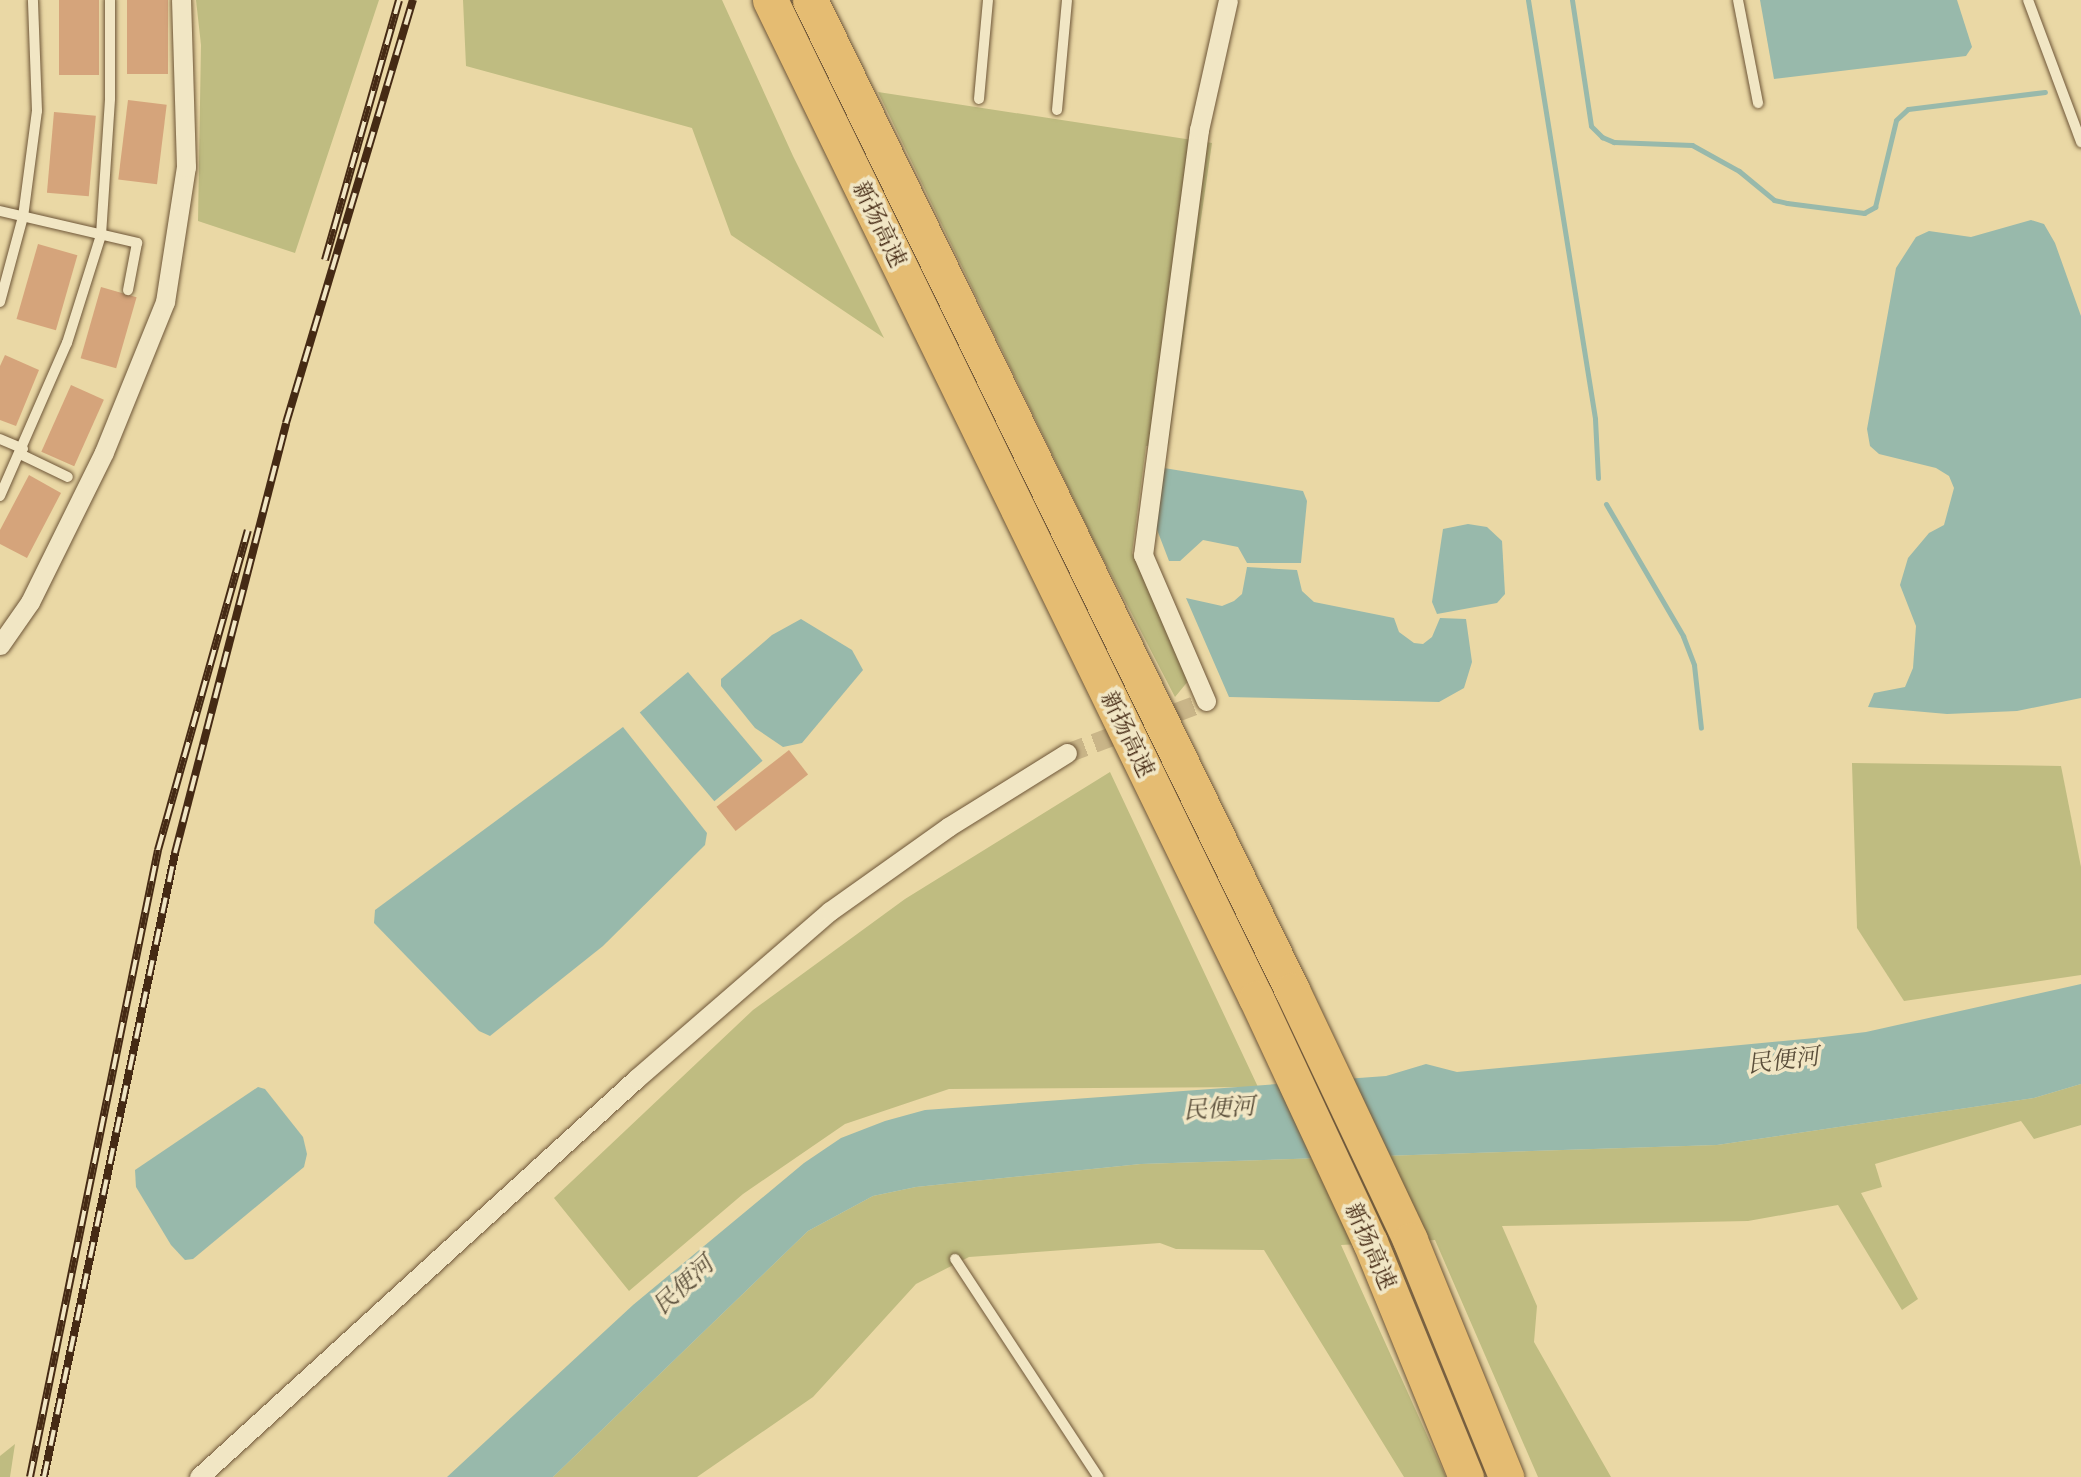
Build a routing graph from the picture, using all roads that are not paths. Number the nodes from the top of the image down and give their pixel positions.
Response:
1 (33, 0) edge
2 (110, 0) edge
3 (181, 0) edge
4 (770, 0) edge
5 (810, 0) edge
6 (988, 0) edge
7 (1067, 0) edge
8 (1228, 0) edge
9 (1738, 0) edge
10 (2028, 0) edge
11 (979, 99) dead end
12 (1758, 103) dead end
13 (1057, 110) dead end
14 (2081, 142) edge
15 (0, 211) edge
16 (23, 217) junction
17 (101, 235) junction
18 (128, 290) dead end
19 (0, 303) edge
20 (0, 439) edge
21 (21, 452) junction
22 (68, 477) dead end
23 (0, 496) edge
24 (0, 645) edge
25 (1206, 701) dead end
26 (1067, 753) tunnel mouth
27 (955, 1259) dead end
28 (199, 1477) edge
29 (1098, 1477) edge
30 (1466, 1477) edge
31 (1506, 1477) edge

1 - 16 lane
2 - 17 lane
3 - 24 street
4 - 30 highway, 新扬高速
5 - 31 highway, 新扬高速
6 - 11 lane
7 - 13 lane
8 - 25 street
9 - 12 lane
10 - 14 lane
15 - 16 lane
16 - 17 lane
16 - 19 lane
17 - 18 lane
17 - 21 lane
20 - 21 lane
21 - 22 lane
21 - 23 lane
26 - 28 street
27 - 29 lane

